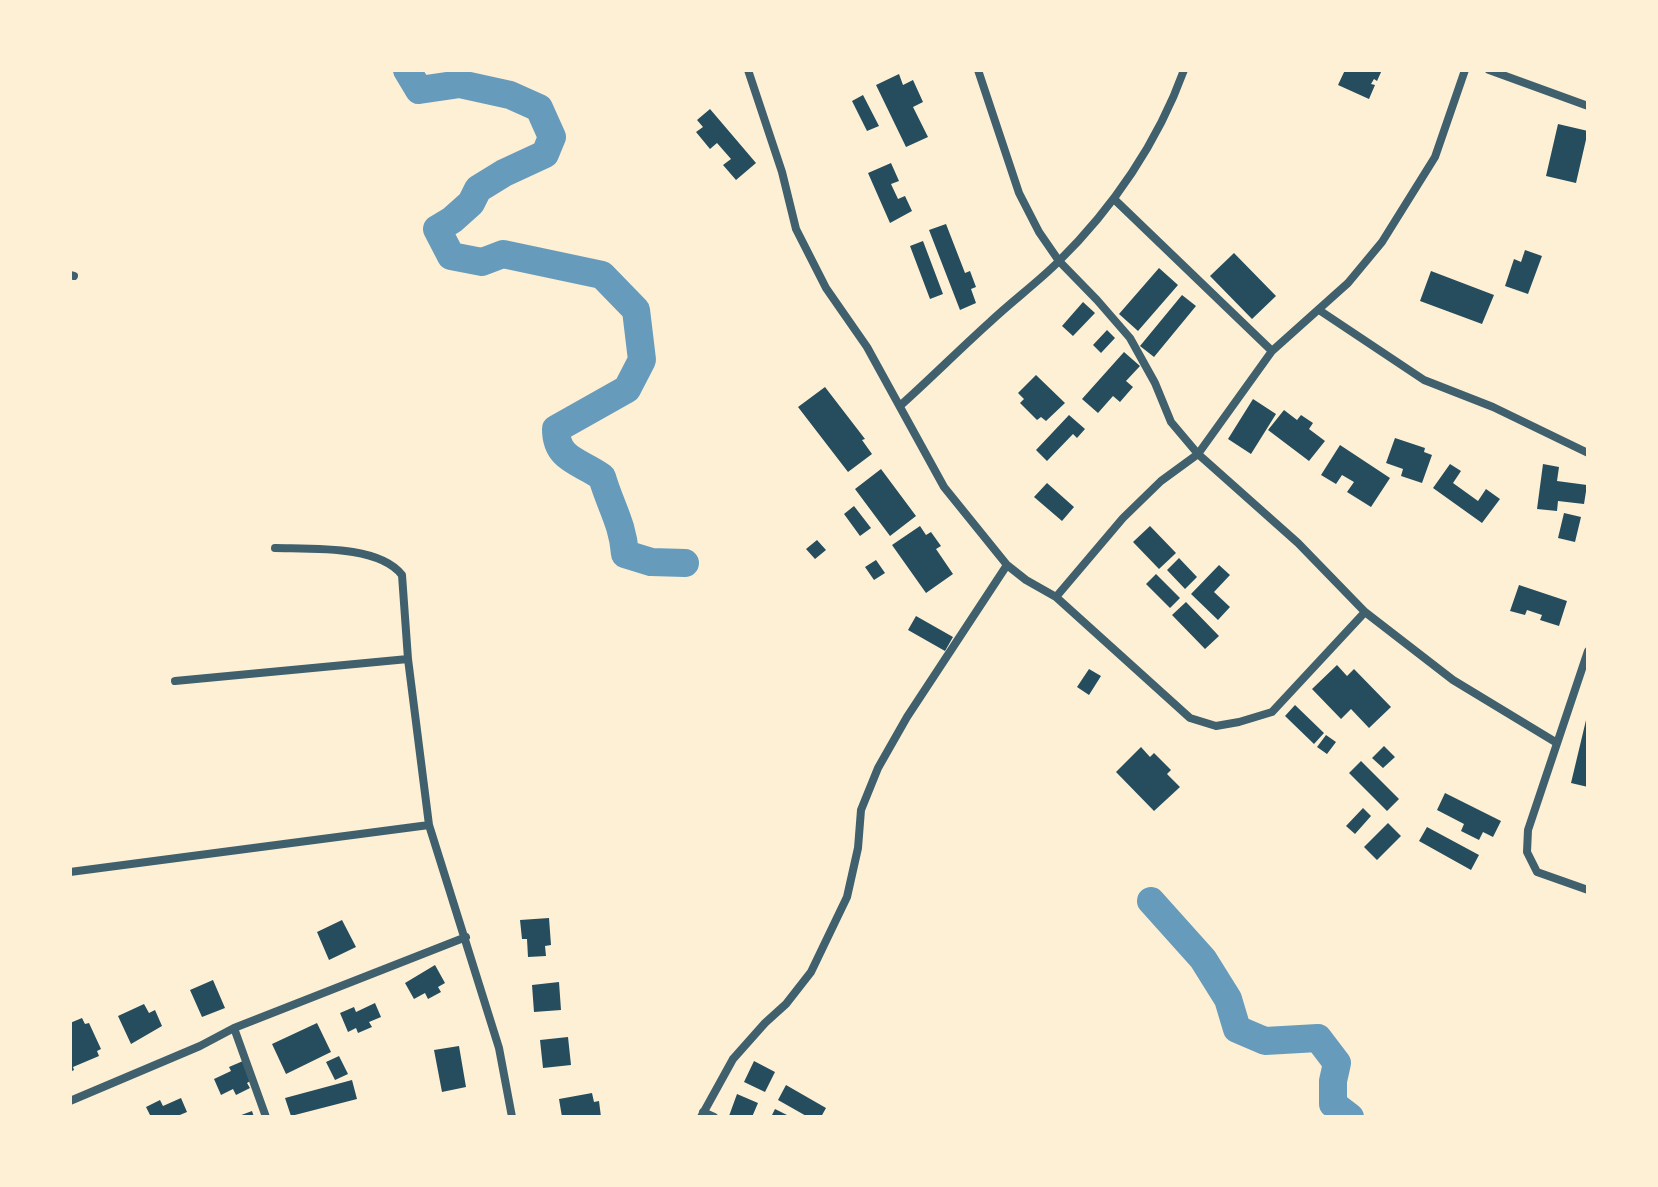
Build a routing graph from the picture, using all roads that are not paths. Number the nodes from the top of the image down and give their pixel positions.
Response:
1 (748, 70) edge
2 (978, 70) edge
3 (1184, 70) edge
4 (1465, 70) edge
5 (1489, 70) edge
6 (1588, 106) edge
7 (1114, 199) junction
8 (1059, 261) junction
9 (1319, 310) junction
10 (1272, 351) junction
11 (901, 405) junction
12 (1588, 453) edge
13 (1198, 454) junction
14 (275, 548) dead end
15 (1007, 565) junction
16 (1056, 597) junction
17 (1365, 612) junction
18 (1588, 651) edge
19 (408, 659) junction
20 (175, 681) dead end
21 (1557, 743) junction
22 (429, 825) junction
23 (70, 872) edge
24 (1588, 890) edge
25 (466, 937) junction
26 (234, 1028) junction
27 (70, 1101) edge
28 (702, 1115) edge
29 (266, 1117) edge
30 (512, 1117) edge
31 (714, 1117) edge

1 - 11 street
2 - 8 street
3 - 7 street
4 - 9 street
5 - 6 street
7 - 8 street
7 - 10 street
8 - 11 street
8 - 13 street
9 - 10 street
9 - 12 street
10 - 13 street
11 - 15 street
13 - 16 street
13 - 17 street
14 - 19 street
15 - 16 street
15 - 28 street
16 - 17 street
17 - 21 street
18 - 21 street
19 - 20 street
19 - 22 street
21 - 24 street
22 - 23 street
22 - 25 street
25 - 26 street
25 - 30 street
26 - 27 street
26 - 29 street
28 - 31 street

